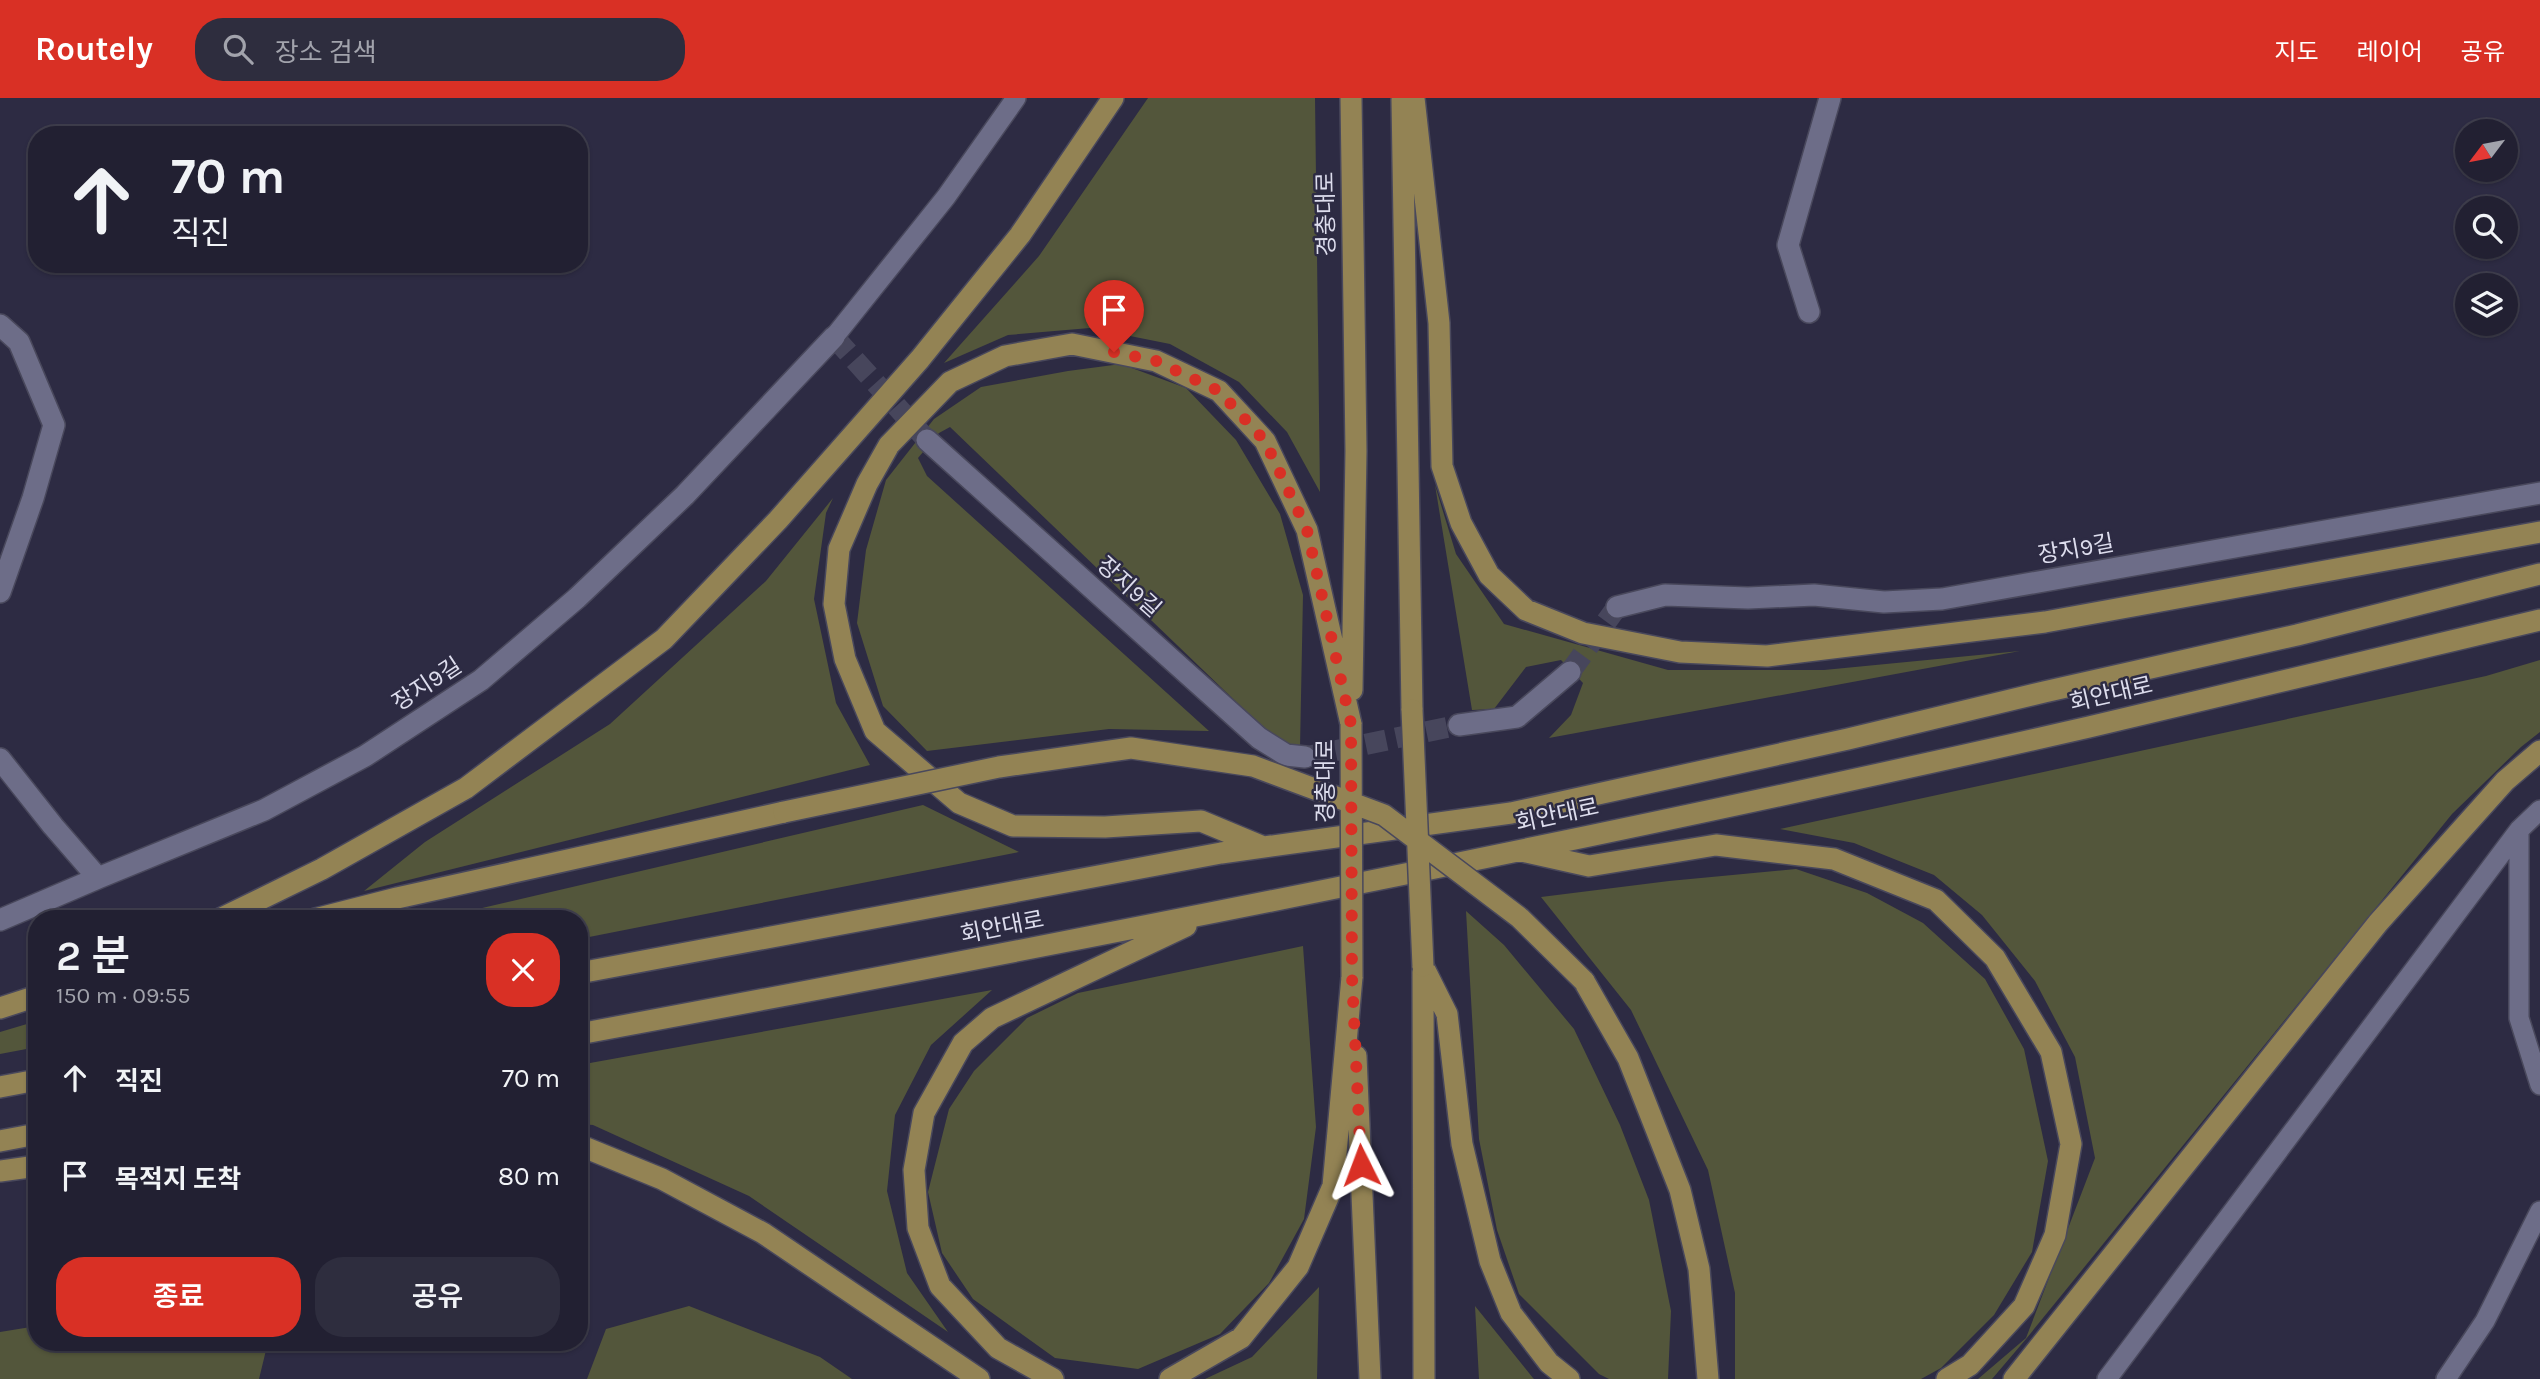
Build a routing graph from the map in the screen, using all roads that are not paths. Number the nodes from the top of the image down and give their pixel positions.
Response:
1 (1016, 98) edge
2 (1113, 98) edge
3 (1351, 98) edge
4 (1402, 98) edge
5 (1414, 98) edge
6 (1830, 98) edge
7 (1809, 312) dead end
8 (0, 325) edge
9 (834, 337) joint
10 (926, 440) tunnel mouth
11 (2540, 493) edge
12 (2540, 532) edge
13 (2540, 574) edge
14 (0, 592) edge
15 (1617, 607) tunnel mouth
16 (2540, 620) edge
17 (1570, 672) tunnel mouth
18 (1351, 724) junction
19 (1459, 725) tunnel mouth
20 (2540, 751) edge
21 (1305, 757) tunnel mouth
22 (0, 759) edge
23 (2540, 810) edge
24 (2519, 830) junction
25 (1263, 847) junction
26 (1517, 850) junction
27 (98, 878) junction
28 (238, 910) edge
29 (350, 910) edge
30 (1217, 911) junction
31 (0, 920) edge
32 (1423, 966) junction
33 (588, 972) edge
34 (1352, 977) junction
35 (28, 999) edge
36 (0, 1008) edge
37 (588, 1032) edge
38 (28, 1082) edge
39 (2540, 1085) edge
40 (0, 1087) edge
41 (28, 1136) edge
42 (0, 1141) edge
43 (588, 1149) edge
44 (28, 1167) edge
45 (0, 1171) edge
46 (2540, 1211) edge
47 (979, 1379) edge
48 (1053, 1379) edge
49 (1170, 1379) edge
50 (1370, 1379) edge
51 (1424, 1379) edge
52 (1569, 1379) edge
53 (1708, 1379) edge
54 (1947, 1379) edge
55 (2014, 1379) edge
56 (2107, 1379) edge
57 (2446, 1379) edge

1 - 9 lane
2 - 28 main road
3 - 18 main road, 경충대로
4 - 32 main road, bridge
5 - 12 main road
6 - 7 street
8 - 14 street
9 - 27 street, 장지9길
10 - 21 street, 장지9길
11 - 15 street, 장지9길
13 - 25 main road, 회안대로
16 - 26 main road, 회안대로
17 - 19 street
18 - 25 main road
18 - 34 main road, 경충대로, bridge
20 - 55 main road
22 - 27 street
23 - 24 lane
24 - 39 lane
24 - 56 lane
25 - 33 main road, 회안대로
26 - 30 main road, 회안대로
26 - 54 main road
27 - 31 street, 장지9길
29 - 53 main road, bridge
30 - 37 main road, 회안대로
30 - 48 main road
32 - 51 main road
32 - 52 main road
34 - 49 main road
34 - 50 main road, 경충대로
35 - 36 main road
38 - 40 main road
41 - 42 main road
43 - 47 main road
44 - 45 main road
46 - 57 lane

